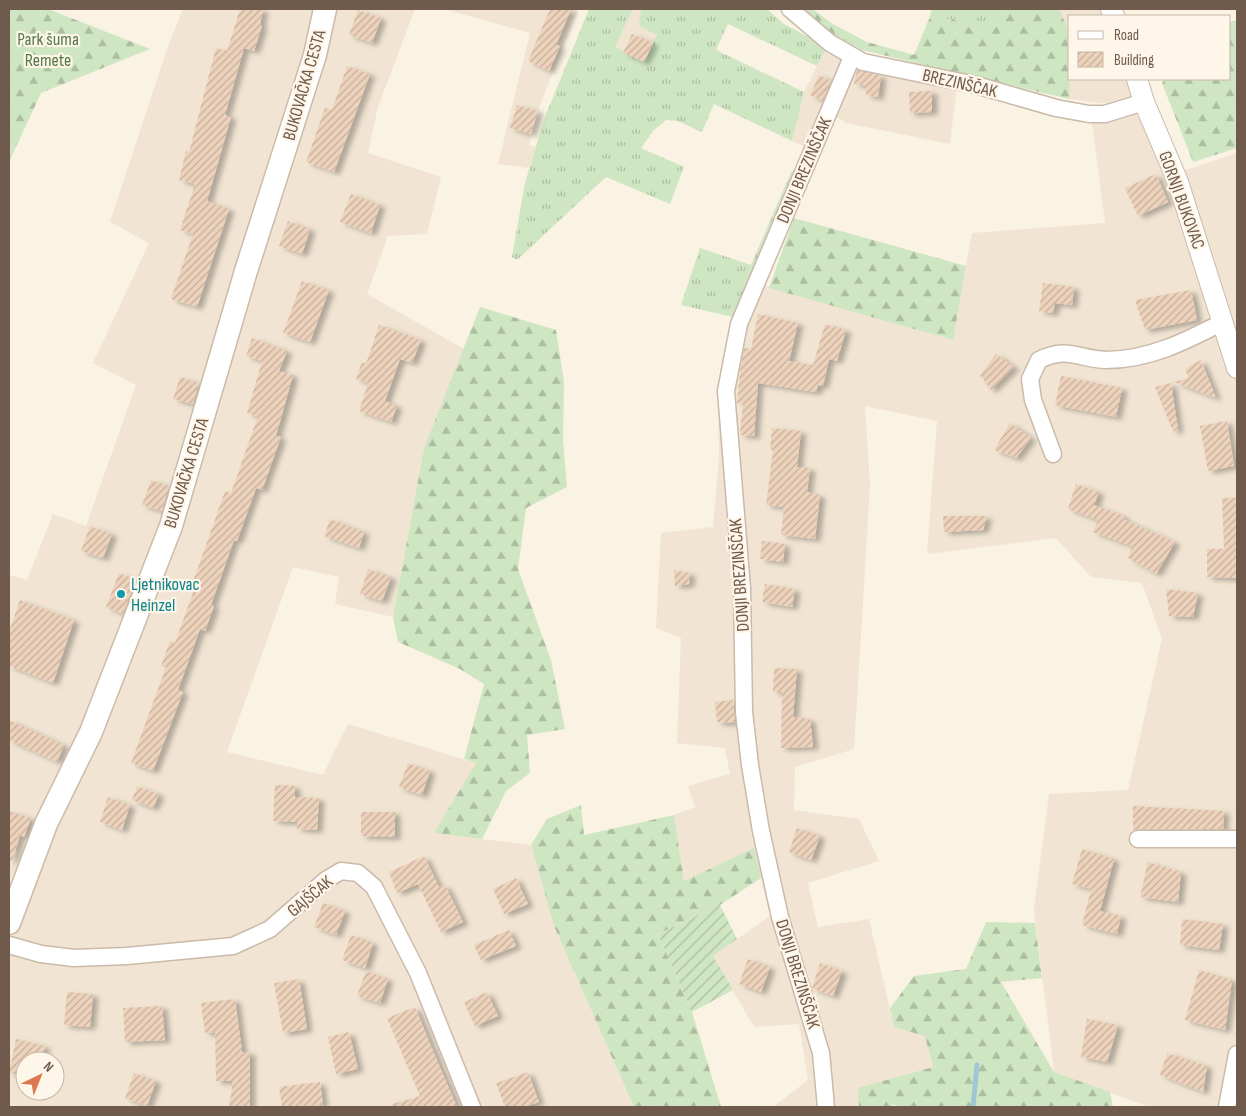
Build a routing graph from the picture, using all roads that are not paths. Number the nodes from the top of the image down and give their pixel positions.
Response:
1 (325, 9) edge
2 (790, 9) edge
3 (852, 57) junction
4 (1137, 80) edge
5 (1144, 102) junction
6 (1223, 322) junction
7 (1236, 358) edge
8 (1053, 454) dead end
9 (1138, 839) dead end
10 (1237, 839) edge
11 (9, 923) edge
12 (9, 945) edge
13 (1237, 1054) edge
14 (472, 1107) edge
15 (826, 1107) edge
16 (1227, 1107) edge

1 - 11 main road, BUKOVAČKA CESTA
2 - 3 street, BREZINŠČAK
3 - 5 street, BREZINŠČAK
3 - 15 street, DONJI BREZINŠČAK
4 - 5 street, GORNJI BUKOVAC
5 - 6 street, GORNJI BUKOVAC
6 - 7 street, GORNJI BUKOVAC
6 - 8 street
9 - 10 street
12 - 14 street, GAJŠČAK
13 - 16 street

